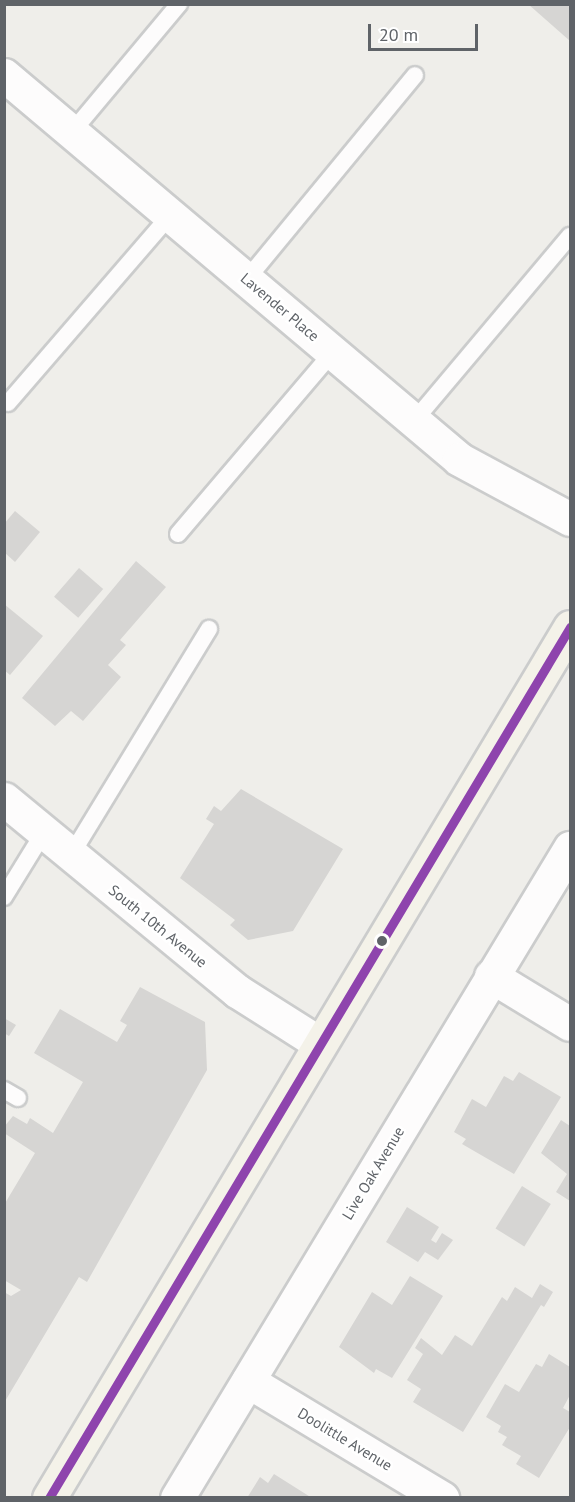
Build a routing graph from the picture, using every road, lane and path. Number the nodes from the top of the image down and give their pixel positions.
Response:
1 (179, 4) edge
2 (4, 75) edge
3 (415, 75) dead end
4 (72, 132) junction
5 (170, 215) junction
6 (570, 236) edge
7 (246, 279) junction
8 (333, 352) junction
9 (8, 403) dead end
10 (414, 421) junction
11 (570, 519) edge
12 (178, 534) dead end
13 (570, 627) edge
14 (209, 629) dead end
15 (4, 799) edge
16 (44, 832) junction
17 (570, 848) edge
18 (71, 855) junction
19 (4, 897) edge
20 (491, 976) junction
21 (570, 1024) edge
22 (319, 1043) junction
23 (248, 1381) junction
24 (49, 1497) edge
25 (177, 1497) edge
26 (442, 1497) edge

1 - 4 lane
2 - 4 street, Lavender Place
3 - 7 lane
4 - 5 street, Lavender Place
5 - 7 street, Lavender Place
5 - 9 lane
6 - 10 lane
7 - 8 street, Lavender Place
8 - 10 street, Lavender Place
8 - 12 lane
10 - 11 street, Lavender Place
13 - 22 main road
14 - 18 lane
15 - 16 street, South 10th Avenue
16 - 18 street, South 10th Avenue
16 - 19 lane
17 - 20 street, Live Oak Avenue
18 - 22 street, South 10th Avenue
20 - 21 street
20 - 23 street, Live Oak Avenue
22 - 24 main road
23 - 25 street, Live Oak Avenue
23 - 26 street, Doolittle Avenue

